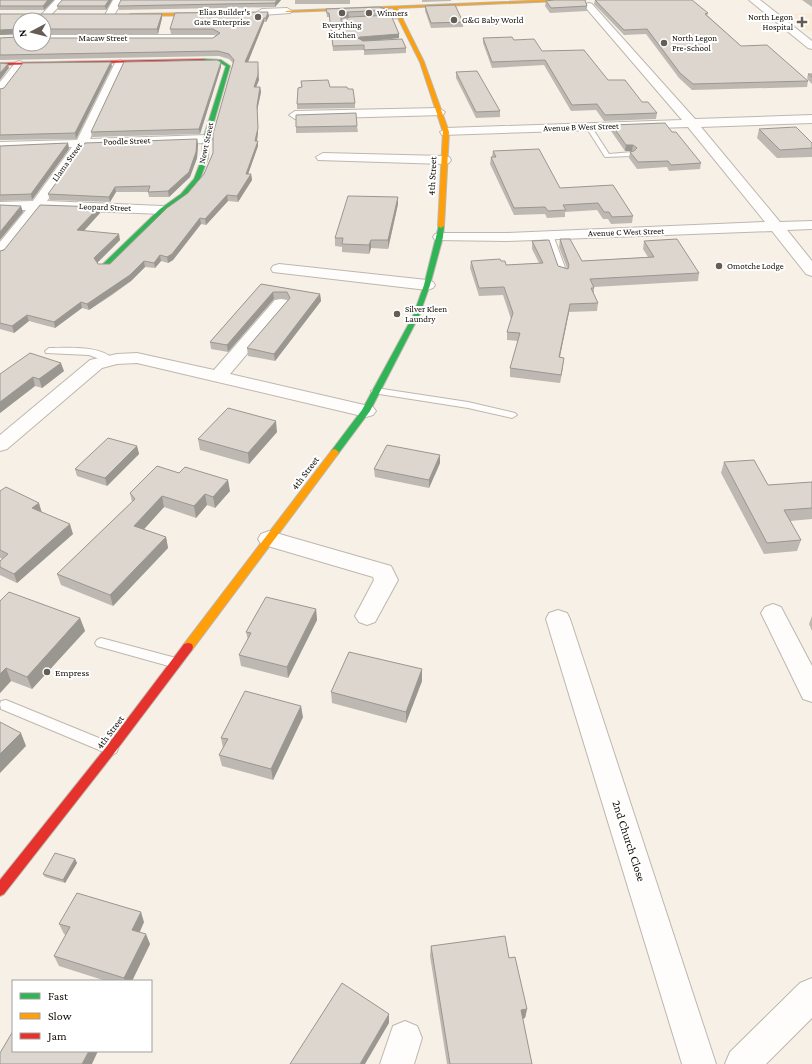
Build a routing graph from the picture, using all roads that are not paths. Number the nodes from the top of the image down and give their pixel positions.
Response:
1 (60, 0) edge
2 (118, 0) edge
3 (754, 0) edge
4 (559, 1) edge
5 (589, 2) edge
6 (394, 6) junction
7 (287, 11) joint
8 (46, 12) edge
9 (174, 12) junction
10 (258, 12) edge
11 (214, 13) edge
12 (52, 15) edge
13 (62, 15) edge
14 (113, 15) joint
15 (401, 17) junction
16 (344, 25) edge
17 (812, 34) edge
18 (798, 35) junction
19 (52, 38) edge
20 (162, 38) junction
21 (214, 38) edge
22 (812, 46) edge
23 (120, 63) junction
24 (0, 64) edge
25 (20, 64) junction
26 (0, 90) edge
27 (439, 112) junction
28 (295, 115) edge
29 (812, 119) edge
30 (691, 123) junction
31 (589, 127) junction
32 (446, 132) junction
33 (206, 139) junction
34 (82, 142) junction
35 (0, 146) edge
36 (632, 154) edge
37 (323, 157) dead end
38 (444, 160) junction
39 (37, 205) junction
40 (0, 206) edge
41 (162, 210) junction
42 (812, 225) edge
43 (775, 227) junction
44 (549, 235) junction
45 (440, 237) junction
46 (0, 252) edge
47 (105, 266) edge
48 (279, 269) dead end
49 (812, 271) edge
50 (563, 273) edge
51 (427, 285) junction
52 (282, 304) dead end
53 (49, 351) dead end
54 (110, 360) junction
55 (218, 377) junction
56 (376, 391) junction
57 (366, 411) junction
58 (512, 415) dead end
59 (0, 445) edge
60 (269, 539) junction
61 (773, 613) dead end
62 (367, 616) dead end
63 (558, 618) dead end
64 (101, 643) dead end
65 (176, 663) junction
66 (812, 692) edge
67 (6, 706) dead end
68 (111, 749) junction
69 (0, 890) edge
70 (812, 996) edge
71 (699, 1064) edge
72 (742, 1064) edge

1 - 8 street
2 - 14 street
3 - 18 street
4 - 6 street
5 - 30 street
6 - 7 street
6 - 15 street, 4th Street
7 - 10 street
9 - 11 street
9 - 14 street
9 - 20 street
12 - 13 street
15 - 16 lane
15 - 27 street, 4th Street
17 - 18 street
18 - 22 street
19 - 20 street, Macaw Street
20 - 21 street, Macaw Street
23 - 25 street
23 - 33 street, Newt Street
23 - 34 street, Llama Street
24 - 25 street
25 - 26 street
27 - 28 street
27 - 32 street, 4th Street
29 - 30 street, Avenue B West Street
30 - 31 street, Avenue B West Street
30 - 43 street
31 - 32 street, Avenue B West Street
31 - 36 lane
32 - 38 street, 4th Street
33 - 34 street, Poodle Street
33 - 41 street, Newt Street
34 - 35 street, Poodle Street
34 - 39 street, Llama Street
37 - 38 street
38 - 45 street, 4th Street
39 - 40 street, Leopard Street
39 - 41 street, Leopard Street
39 - 46 street, Llama Street
41 - 47 street, Newt Street
42 - 43 street, Avenue C West Street
43 - 44 street, Avenue C West Street
43 - 49 street
44 - 45 street, Avenue C West Street
44 - 50 lane
45 - 51 street, 4th Street
48 - 51 street
51 - 56 street, 4th Street
52 - 55 street
53 - 54 lane
54 - 55 street
54 - 59 street
55 - 57 street
56 - 57 street, 4th Street
56 - 58 lane
57 - 60 street, 4th Street
60 - 62 street
60 - 65 street, 4th Street
61 - 66 street
63 - 71 street, 2nd Church Close
64 - 65 lane
65 - 68 street, 4th Street
67 - 68 lane
68 - 69 street, 4th Street
70 - 72 street

